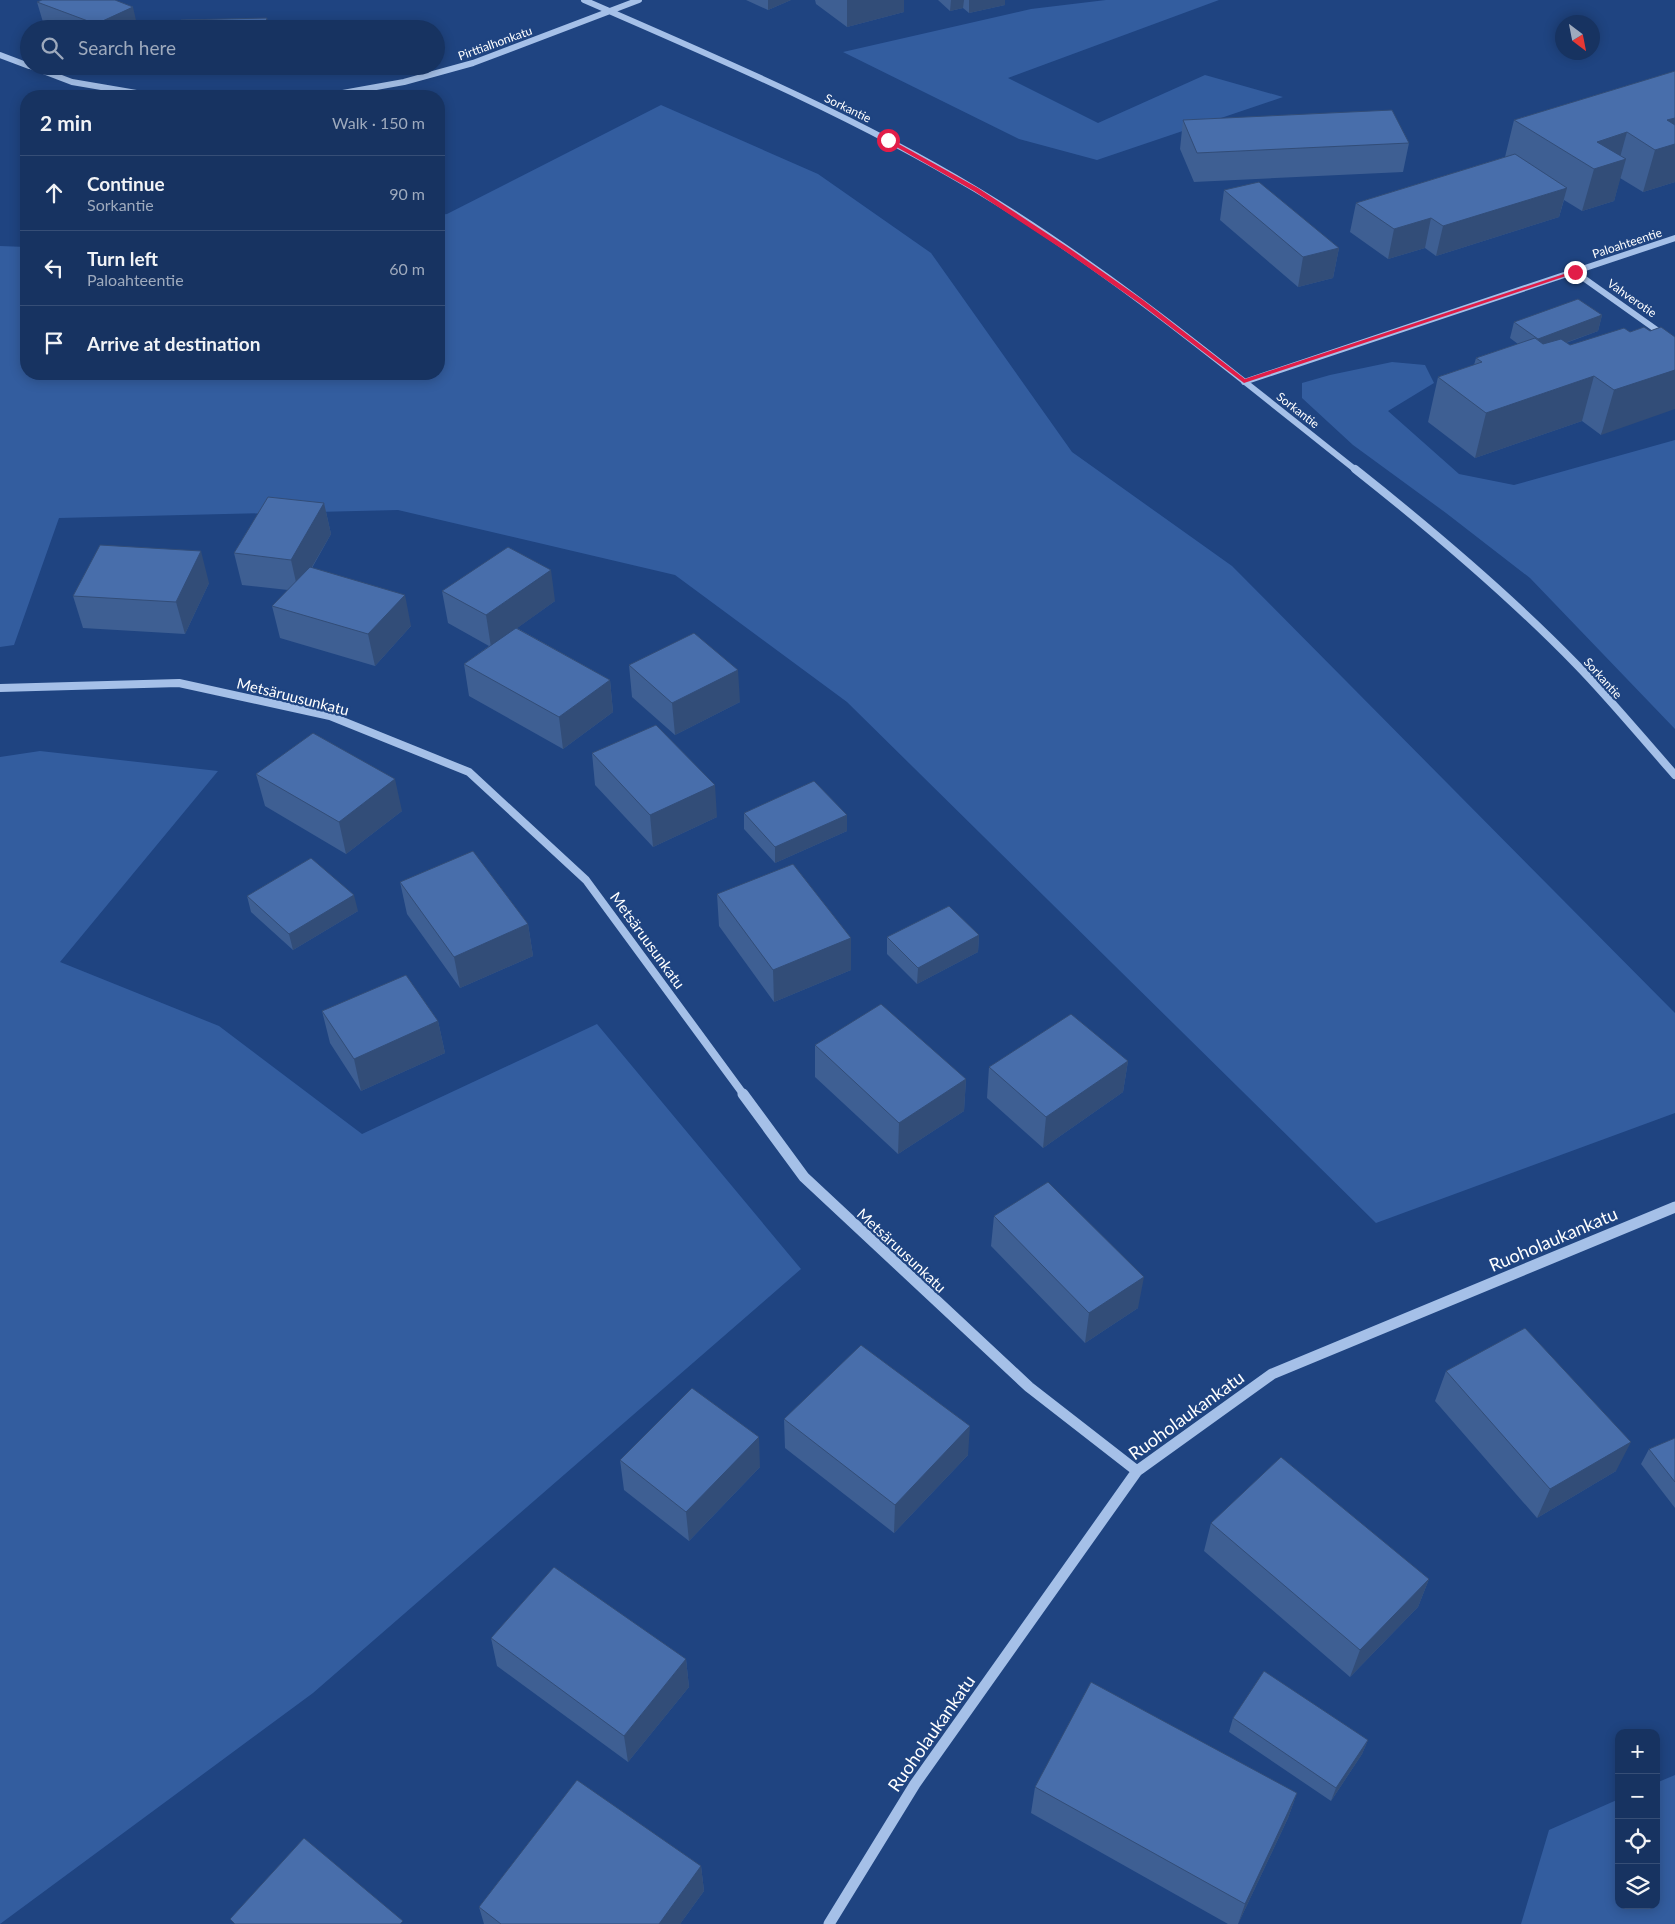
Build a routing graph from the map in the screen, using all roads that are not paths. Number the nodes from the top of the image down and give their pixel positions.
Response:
1 (584, 0) edge
2 (639, 0) edge
3 (610, 11) junction
4 (0, 55) edge
5 (20, 62) edge
6 (445, 71) edge
7 (54, 75) edge
8 (431, 75) edge
9 (119, 90) edge
10 (364, 90) edge
11 (1675, 238) edge
12 (1575, 272) junction
13 (1675, 343) edge
14 (1244, 382) junction
15 (0, 688) edge
16 (1675, 774) edge
17 (1675, 1207) edge
18 (1137, 1470) junction
19 (830, 1924) edge

1 - 3 street, Sorkantie
2 - 3 street, Pirttialhonkatu
3 - 6 street, Pirttialhonkatu
3 - 14 street, Sorkantie
4 - 5 street
7 - 9 street
8 - 10 street, Pirttialhonkatu
11 - 12 street, Paloahteentie
12 - 13 street, Vahverotie
12 - 14 street, Paloahteentie
14 - 16 street, Sorkantie
15 - 18 street, Metsäruusunkatu
17 - 18 street, Ruoholaukankatu
18 - 19 street, Ruoholaukankatu

